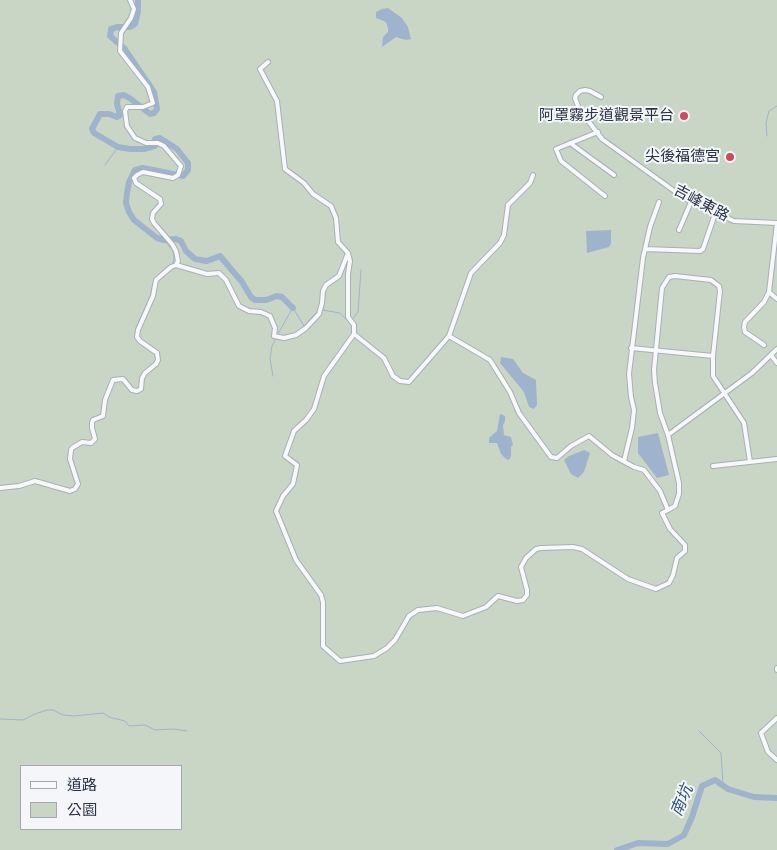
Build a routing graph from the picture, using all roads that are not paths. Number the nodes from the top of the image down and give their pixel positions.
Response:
1 (130, 0) edge
2 (268, 62) dead end
3 (601, 97) dead end
4 (598, 132) junction
5 (570, 143) junction
6 (534, 175) dead end
7 (614, 175) dead end
8 (606, 196) dead end
9 (659, 202) dead end
10 (691, 202) junction
11 (715, 214) junction
12 (777, 223) edge
13 (679, 230) dead end
14 (646, 249) junction
15 (348, 253) junction
16 (775, 260) edge
17 (176, 265) junction
18 (769, 292) junction
19 (777, 299) edge
20 (354, 334) junction
21 (449, 336) junction
22 (764, 345) dead end
23 (632, 348) junction
24 (777, 349) edge
25 (656, 350) junction
26 (771, 355) junction
27 (713, 356) junction
28 (777, 363) edge
29 (724, 394) junction
30 (668, 435) junction
31 (777, 459) edge
32 (624, 461) junction
33 (750, 462) junction
34 (712, 466) dead end
35 (0, 488) edge
36 (668, 510) junction
37 (777, 718) edge
38 (777, 760) edge

1 - 17 street
2 - 15 street
3 - 4 street, 吉峰東路
4 - 5 street
4 - 10 street, 吉峰東路
5 - 7 street
5 - 8 street
6 - 21 street
9 - 14 street
10 - 11 street, 吉峰東路
10 - 13 street
11 - 12 street, 吉峰東路
11 - 14 street
12 - 16 street
14 - 23 street
15 - 17 street
15 - 20 street
16 - 18 street
17 - 35 street
18 - 19 street
18 - 22 street
20 - 21 street
20 - 36 street
21 - 32 street
23 - 25 street
23 - 32 street
24 - 26 street
25 - 27 street
25 - 27 street
25 - 30 street
26 - 28 street
26 - 29 street
27 - 29 street
29 - 30 street
29 - 33 street
30 - 36 street
31 - 33 street
32 - 36 street
33 - 34 street
37 - 38 street

